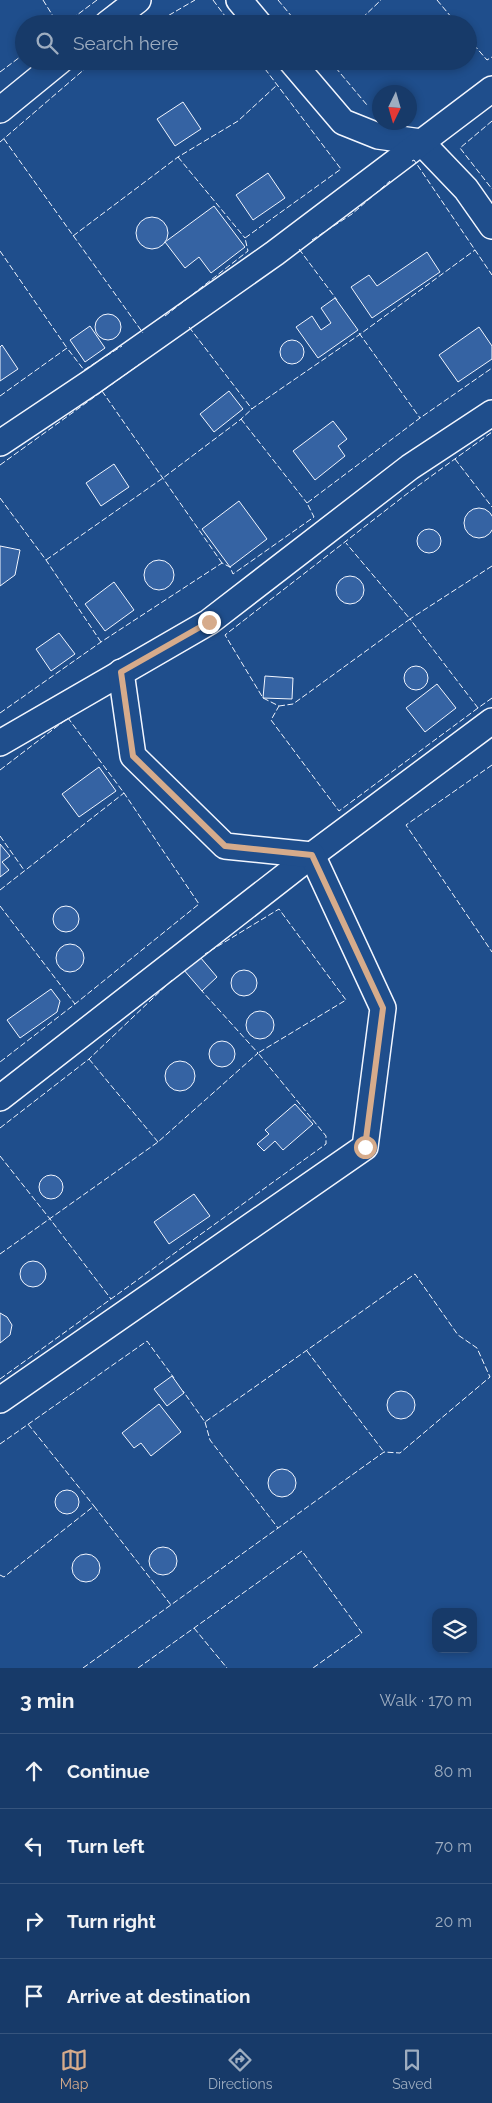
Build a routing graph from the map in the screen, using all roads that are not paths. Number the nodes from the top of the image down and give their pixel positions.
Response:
1 (138, 0) edge
2 (239, 0) edge
3 (119, 15) edge
4 (252, 15) edge
5 (49, 70) edge
6 (299, 70) edge
7 (492, 89) edge
8 (0, 110) edge
9 (421, 142) junction
10 (492, 226) edge
11 (492, 413) edge
12 (0, 443) edge
13 (121, 672) junction
14 (492, 721) edge
15 (0, 743) edge
16 (312, 855) junction
17 (0, 1098) edge
18 (0, 1400) edge

1 - 3 street
2 - 4 street
5 - 8 street
6 - 9 street
7 - 9 street
9 - 10 street
9 - 12 street
11 - 13 street
13 - 15 street
13 - 16 street
14 - 16 street
16 - 17 street
16 - 18 street

